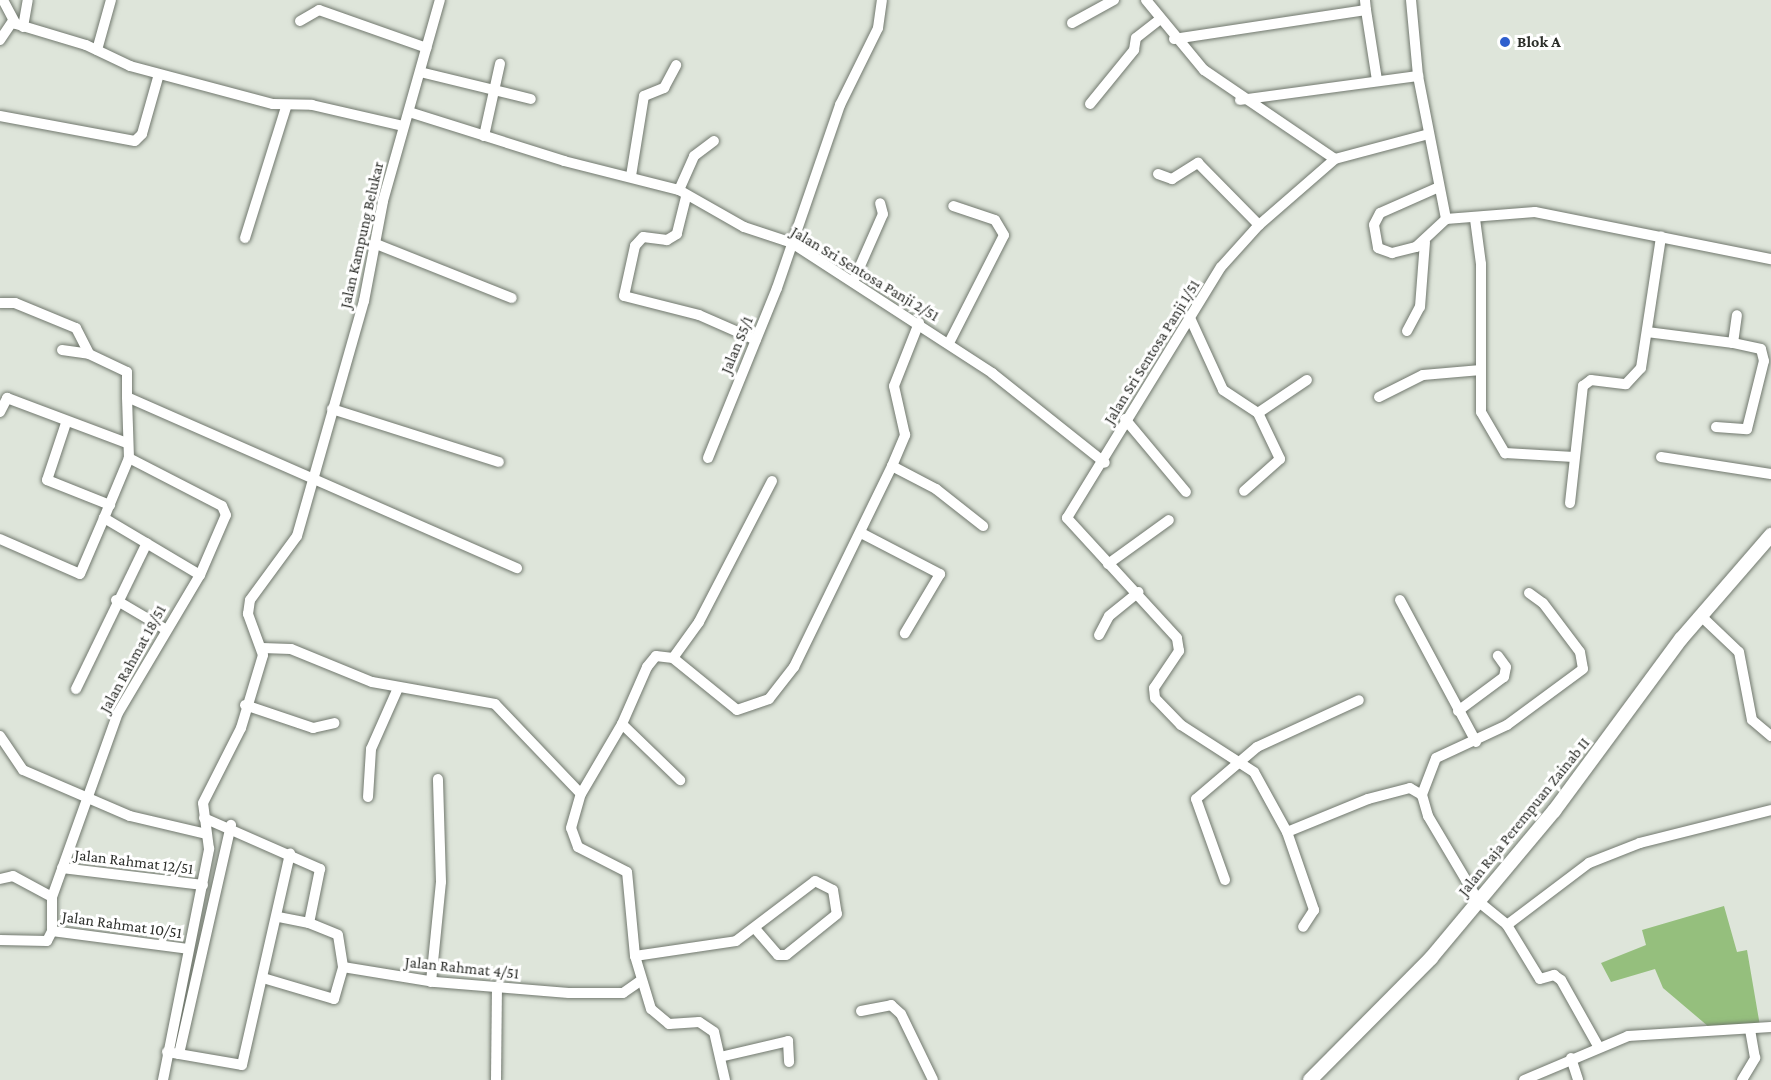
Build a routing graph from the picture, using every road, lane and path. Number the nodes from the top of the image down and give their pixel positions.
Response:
1 (3, 0) edge
2 (28, 0) edge
3 (111, 0) edge
4 (440, 0) edge
5 (882, 0) edge
6 (1114, 0) edge
7 (1146, 0) edge
8 (1410, 0) edge
9 (1365, 5) edge
10 (1160, 19) junction
11 (300, 21) dead end
12 (12, 22) junction
13 (1072, 23) dead end
14 (23, 27) junction
15 (1174, 39) junction
16 (0, 40) edge
17 (427, 48) junction
18 (97, 50) junction
19 (500, 64) dead end
20 (676, 65) dead end
21 (420, 72) junction
22 (159, 74) junction
23 (1418, 76) junction
24 (1377, 80) junction
25 (495, 89) junction
26 (531, 99) dead end
27 (1240, 100) junction
28 (1090, 104) dead end
29 (286, 107) junction
30 (409, 112) junction
31 (0, 116) edge
32 (403, 126) junction
33 (1429, 134) junction
34 (484, 136) junction
35 (714, 141) dead end
36 (1335, 159) junction
37 (1158, 174) dead end
38 (631, 176) junction
39 (1439, 187) junction
40 (682, 193) junction
41 (880, 203) dead end
42 (953, 206) dead end
43 (1446, 219) junction
44 (1475, 219) junction
45 (1259, 225) junction
46 (1661, 237) junction
47 (245, 238) dead end
48 (1425, 242) junction
49 (792, 243) junction
50 (376, 244) junction
51 (1771, 259) edge
52 (853, 282) junction
53 (512, 298) dead end
54 (0, 303) edge
55 (1737, 315) dead end
56 (1191, 320) junction
57 (919, 322) junction
58 (1407, 331) dead end
59 (1647, 332) junction
60 (756, 340) junction
61 (949, 343) junction
62 (1733, 343) junction
63 (62, 350) dead end
64 (89, 354) junction
65 (1481, 370) junction
66 (1307, 380) dead end
67 (4, 396) edge
68 (127, 397) junction
69 (1379, 397) dead end
70 (332, 408) junction
71 (0, 412) edge
72 (1258, 413) junction
73 (1125, 419) junction
74 (66, 423) junction
75 (1716, 427) dead end
76 (127, 443) junction
77 (1661, 457) dead end
78 (129, 458) junction
79 (708, 458) dead end
80 (1574, 458) junction
81 (499, 462) dead end
82 (1105, 463) junction
83 (892, 466) junction
84 (1771, 474) edge
85 (310, 476) junction
86 (772, 481) dead end
87 (1244, 491) dead end
88 (1186, 492) dead end
89 (1570, 503) dead end
90 (110, 505) junction
91 (104, 518) junction
92 (1169, 520) dead end
93 (983, 526) dead end
94 (863, 534) junction
95 (1771, 535) edge
96 (0, 539) edge
97 (147, 543) junction
98 (1108, 564) junction
99 (518, 568) dead end
100 (200, 575) junction
101 (1139, 592) junction
102 (1529, 593) dead end
103 (116, 600) junction
104 (1400, 600) dead end
105 (1701, 616) junction
106 (165, 629) junction
107 (905, 633) dead end
108 (1099, 635) dead end
109 (262, 648) junction
110 (1498, 656) dead end
111 (673, 658) junction
112 (398, 687) junction
113 (76, 688) dead end
114 (1359, 700) dead end
115 (245, 705) junction
116 (1458, 711) junction
117 (334, 723) dead end
118 (622, 724) junction
119 (0, 736) edge
120 (1771, 736) edge
121 (1476, 742) junction
122 (1239, 759) junction
123 (438, 779) dead end
124 (680, 780) dead end
125 (581, 794) junction
126 (1422, 795) junction
127 (86, 797) junction
128 (368, 797) dead end
129 (1771, 810) edge
130 (204, 818) junction
131 (231, 825) junction
132 (1287, 832) junction
133 (206, 834) junction
134 (290, 853) junction
135 (62, 868) junction
136 (0, 879) edge
137 (1225, 880) dead end
138 (203, 885) junction
139 (52, 897) junction
140 (1478, 900) junction
141 (277, 917) junction
142 (309, 923) junction
143 (1507, 926) junction
144 (1303, 927) dead end
145 (756, 930) junction
146 (52, 931) junction
147 (0, 940) edge
148 (188, 949) junction
149 (635, 956) junction
150 (343, 967) junction
151 (263, 978) junction
152 (431, 982) junction
153 (639, 982) junction
154 (498, 989) junction
155 (861, 1011) dead end
156 (1771, 1027) edge
157 (1750, 1030) junction
158 (1598, 1046) junction
159 (167, 1052) junction
160 (179, 1054) junction
161 (720, 1057) junction
162 (1571, 1058) junction
163 (789, 1062) dead end
164 (162, 1080) edge
165 (496, 1080) edge
166 (725, 1080) edge
167 (933, 1080) edge
168 (1310, 1080) edge
169 (1524, 1080) edge
170 (1578, 1080) edge
171 (1742, 1080) edge

1 - 12 street
2 - 14 street
3 - 18 street
4 - 17 street, Jalan Kampung Belukar
5 - 49 street, Jalan S5/1
6 - 13 street
7 - 10 street
8 - 23 street
9 - 15 street
9 - 24 street
10 - 15 street
10 - 28 street
11 - 17 street
12 - 14 street
12 - 16 street
14 - 18 street
15 - 27 street
17 - 21 street, Jalan Kampung Belukar
18 - 22 street
19 - 25 street
20 - 38 street
21 - 25 street
21 - 30 street, Jalan Kampung Belukar
22 - 29 street
22 - 31 street
23 - 24 street
23 - 33 street
24 - 27 street
25 - 26 street
25 - 34 street
27 - 36 street
29 - 32 street
29 - 47 street
30 - 32 street, Jalan Kampung Belukar
30 - 34 street, Jalan Sri Sentosa Panji 2/51
32 - 50 street, Jalan Kampung Belukar
33 - 36 street, Jalan Sri Sentosa Panji 1/51
33 - 39 street
34 - 38 street, Jalan Sri Sentosa Panji 2/51
35 - 40 street
36 - 45 street, Jalan Sri Sentosa Panji 1/51
37 - 45 street
38 - 40 street, Jalan Sri Sentosa Panji 2/51
39 - 43 street
39 - 48 street
40 - 49 street, Jalan Sri Sentosa Panji 2/51
40 - 60 street
41 - 52 street
42 - 61 street
43 - 44 street
43 - 48 street
44 - 46 street
44 - 65 street
45 - 56 street, Jalan Sri Sentosa Panji 1/51
46 - 51 street
46 - 59 street
48 - 58 street
49 - 52 street, Jalan Sri Sentosa Panji 2/51
49 - 60 street, Jalan S5/1
50 - 53 street
50 - 70 street, Jalan Kampung Belukar
52 - 57 street, Jalan Sri Sentosa Panji 2/51
54 - 64 street
55 - 62 street
56 - 72 street
56 - 73 street, Jalan Sri Sentosa Panji 1/51
57 - 61 street, Jalan Sri Sentosa Panji 2/51
57 - 83 street
59 - 62 street
59 - 80 street
60 - 79 street, Jalan S5/1
61 - 82 street, Jalan Sri Sentosa Panji 2/51
62 - 75 street
63 - 64 street
64 - 68 street
65 - 69 street
65 - 80 street
66 - 72 street
67 - 71 street
67 - 74 street
68 - 76 street
68 - 85 street
70 - 81 street
70 - 85 street, Jalan Kampung Belukar
72 - 87 street
73 - 82 street, Jalan Sri Sentosa Panji 1/51
73 - 88 street
74 - 76 street
74 - 90 street
76 - 78 street
77 - 84 street
78 - 90 street
78 - 100 street, Jalan Rahmat 18/51
80 - 89 street
82 - 98 street, Jalan Sri Sentosa Panji 1/51
83 - 93 street
83 - 94 street
85 - 99 street
85 - 109 street, Jalan Kampung Belukar
86 - 111 street
90 - 91 street
91 - 96 street
91 - 97 street
92 - 98 street
94 - 107 street
94 - 111 street
95 - 105 main road, Jalan Raja Perempuan Zainab II
97 - 100 street
97 - 103 street
98 - 101 street, Jalan Sri Sentosa Panji 1/51
100 - 106 street, Jalan Rahmat 18/51
101 - 108 street
101 - 122 street, Jalan Sri Sentosa Panji 1/51
102 - 121 street
103 - 106 street
103 - 113 street
104 - 116 street
105 - 120 street
105 - 140 main road, Jalan Raja Perempuan Zainab II
106 - 127 street, Jalan Rahmat 18/51
109 - 112 street
109 - 115 street
110 - 116 street
111 - 118 street
112 - 125 street
112 - 128 street
114 - 122 street
115 - 117 street
115 - 130 street
116 - 121 street
118 - 124 street
118 - 125 street
119 - 127 street
121 - 126 street
122 - 132 street, Jalan Sri Sentosa Panji 1/51
122 - 137 street
123 - 152 street
125 - 149 street
126 - 132 street
126 - 140 street
127 - 133 street
127 - 135 street, Jalan Rahmat 18/51
129 - 143 street
130 - 131 street
130 - 133 street
131 - 134 street
131 - 160 street
132 - 144 street, Jalan Sri Sentosa Panji 1/51
133 - 138 street
134 - 141 street
134 - 142 street
135 - 138 street, Jalan Rahmat 12/51
135 - 139 street, Jalan Rahmat 18/51
136 - 139 street
138 - 148 street
139 - 146 street, Jalan Rahmat 18/51
140 - 143 street
140 - 168 main road, Jalan Raja Perempuan Zainab II
141 - 142 street
141 - 151 street
142 - 150 street
143 - 158 street
145 - 145 street
145 - 149 street
146 - 147 street
146 - 148 street, Jalan Rahmat 10/51
148 - 159 street
149 - 153 street
150 - 151 street
150 - 152 street, Jalan Rahmat 4/51
151 - 160 street
152 - 154 street, Jalan Rahmat 4/51
153 - 154 street, Jalan Rahmat 4/51
153 - 161 street
154 - 165 street
155 - 167 street
156 - 157 street
157 - 158 street
157 - 171 street
158 - 162 street
159 - 160 street
159 - 164 street
161 - 163 street
161 - 166 street
162 - 169 street
162 - 170 street

